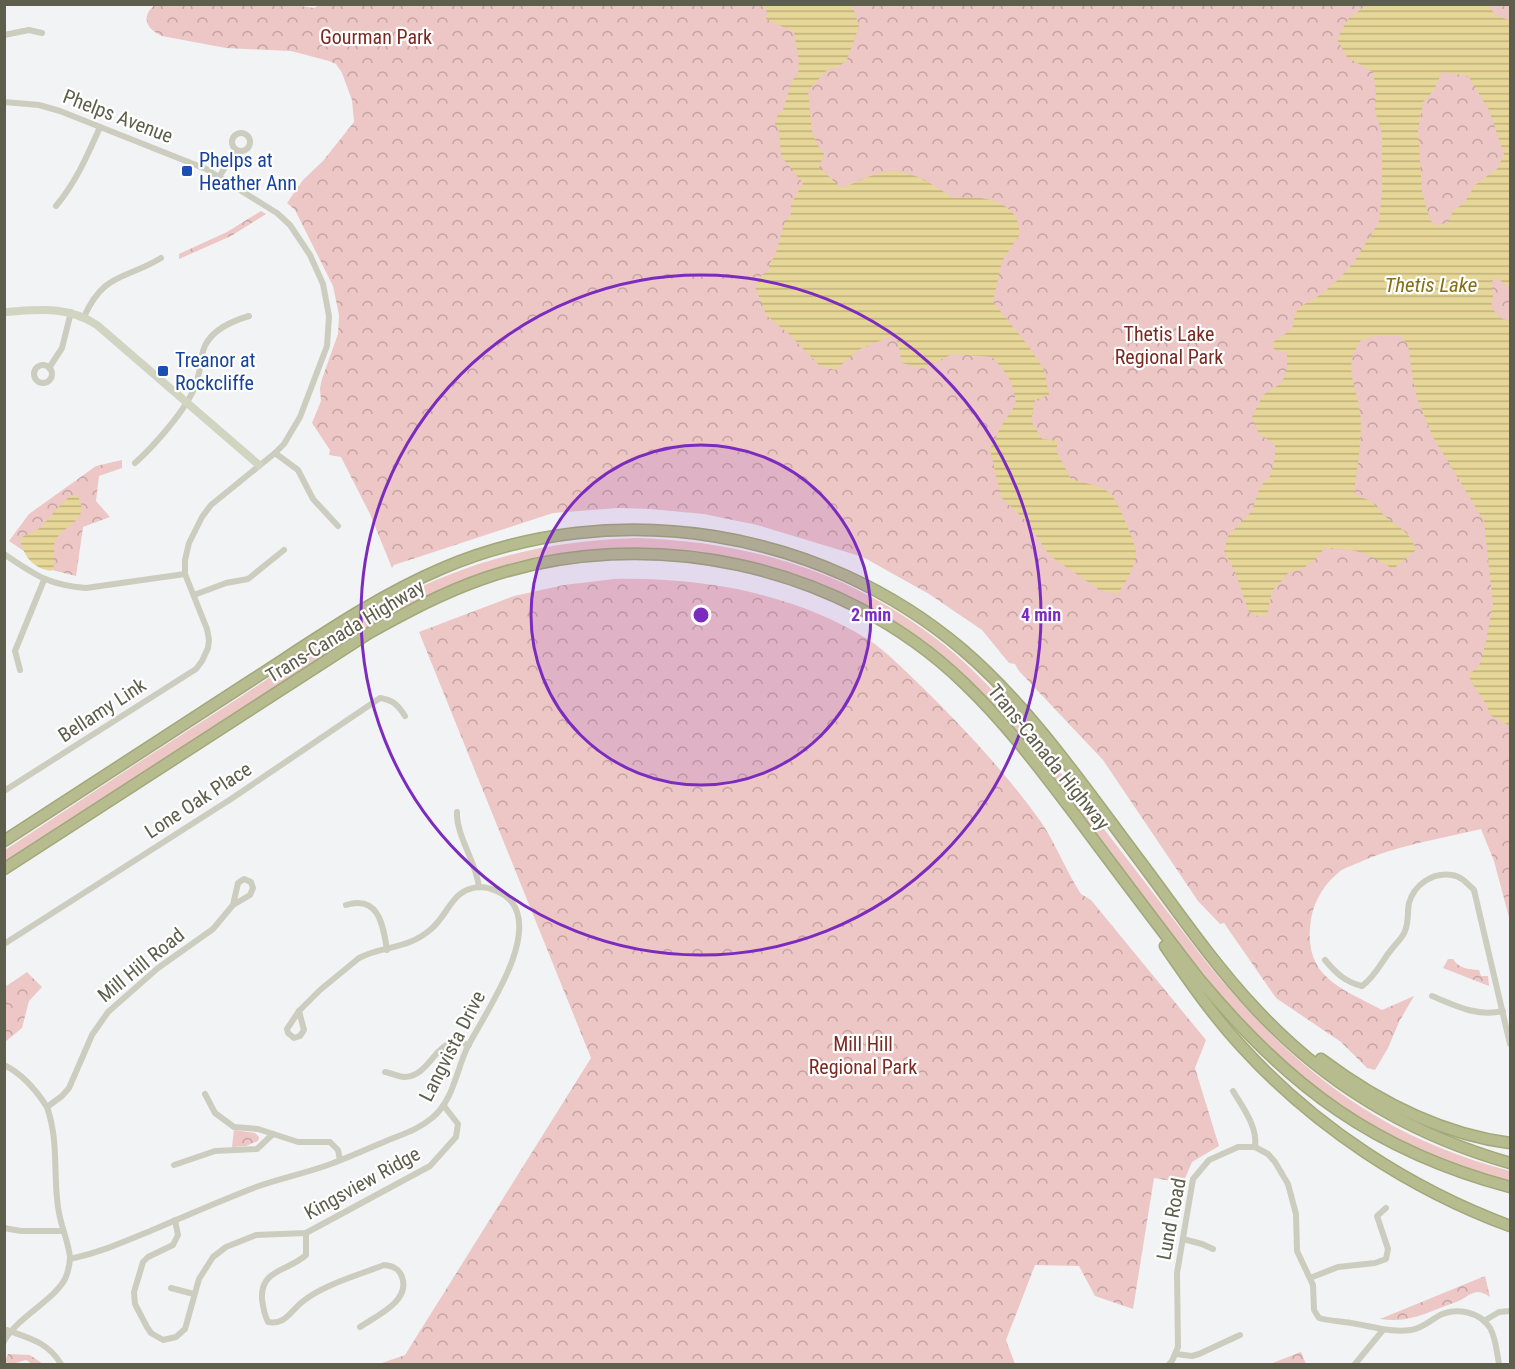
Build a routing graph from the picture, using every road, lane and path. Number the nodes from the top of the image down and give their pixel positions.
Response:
1 (42, 33) dead end
2 (4, 35) edge
3 (4, 102) edge
4 (100, 127) junction
5 (236, 150) dead end
6 (219, 177) junction
7 (56, 206) dead end
8 (161, 258) dead end
9 (4, 312) edge
10 (71, 312) junction
11 (249, 316) dead end
12 (84, 317) junction
13 (49, 368) dead end
14 (187, 401) junction
15 (275, 453) junction
16 (135, 463) dead end
17 (260, 465) junction
18 (338, 526) dead end
19 (284, 550) dead end
20 (5, 556) edge
21 (185, 574) junction
22 (44, 580) junction
23 (194, 595) junction
24 (20, 670) dead end
25 (405, 716) dead end
26 (4, 791) edge
27 (457, 812) dead end
28 (4, 841) edge
29 (4, 869) edge
30 (479, 887) junction
31 (1140, 902) junction
32 (233, 905) dead end
33 (346, 905) dead end
34 (4, 944) edge
35 (387, 950) junction
36 (1325, 960) dead end
37 (1432, 996) dead end
38 (1250, 1003) junction
39 (299, 1011) dead end
40 (1503, 1011) junction
41 (1510, 1044) edge
42 (469, 1045) junction
43 (4, 1065) edge
44 (385, 1072) dead end
45 (1233, 1091) dead end
46 (205, 1094) dead end
47 (444, 1106) junction
48 (47, 1107) junction
49 (273, 1134) junction
50 (1510, 1143) edge
51 (1255, 1147) junction
52 (340, 1160) junction
53 (1510, 1163) edge
54 (174, 1165) dead end
55 (1510, 1187) edge
56 (1386, 1208) dead end
57 (175, 1220) junction
58 (1510, 1226) edge
59 (4, 1228) edge
60 (62, 1231) junction
61 (306, 1233) junction
62 (1183, 1239) junction
63 (1213, 1249) dead end
64 (70, 1259) junction
65 (1310, 1278) junction
66 (171, 1288) dead end
67 (194, 1294) junction
68 (1510, 1311) edge
69 (1484, 1321) junction
70 (360, 1327) dead end
71 (7, 1330) edge
72 (1383, 1330) junction
73 (1240, 1335) dead end
74 (4, 1341) edge
75 (1176, 1354) junction
76 (61, 1365) edge
77 (1169, 1365) edge
78 (1355, 1365) edge
79 (1499, 1365) edge

1 - 2 street
3 - 4 street, Phelps Avenue
4 - 6 street, Phelps Avenue
4 - 7 street
5 - 6 street
6 - 15 street, Phelps Avenue
8 - 12 street
9 - 10 street
10 - 12 street
10 - 13 street
11 - 14 street
12 - 14 street
14 - 16 street
14 - 17 street
15 - 17 street, Phelps Avenue
15 - 18 street
17 - 21 street, Phelps Avenue
19 - 23 street
20 - 22 street
21 - 22 street
21 - 23 street
22 - 24 street
23 - 26 street, Bellamy Link
25 - 34 street, Lone Oak Place
27 - 30 street
28 - 38 highway, Trans-Canada Highway
29 - 31 highway, Trans-Canada Highway
30 - 35 street
30 - 42 street, Langvista Drive
31 - 55 highway, Trans-Canada Highway
31 - 58 highway
32 - 48 street, Mill Hill Road
33 - 35 street
35 - 39 street
36 - 40 street
37 - 40 street
38 - 50 highway
38 - 53 highway, Trans-Canada Highway
40 - 41 street
42 - 44 street
42 - 47 street, Langvista Drive
43 - 48 street
45 - 51 street
46 - 49 street
47 - 52 street, Langvista Drive
47 - 61 street, Kingsview Ridge
48 - 60 street
49 - 52 street
49 - 54 street
51 - 62 street, Lund Road
51 - 65 street
52 - 57 street, Langvista Drive
56 - 65 street
57 - 64 street, Langvista Drive
57 - 67 street, Kingsview Ridge
59 - 60 street
60 - 64 street
61 - 67 street, Kingsview Ridge
61 - 70 street
62 - 63 street
62 - 75 street, Lund Road
64 - 71 street
65 - 72 street
66 - 67 street
68 - 69 street
69 - 72 street
69 - 79 street
71 - 74 street
71 - 76 street
72 - 78 street
73 - 75 street
75 - 77 street

